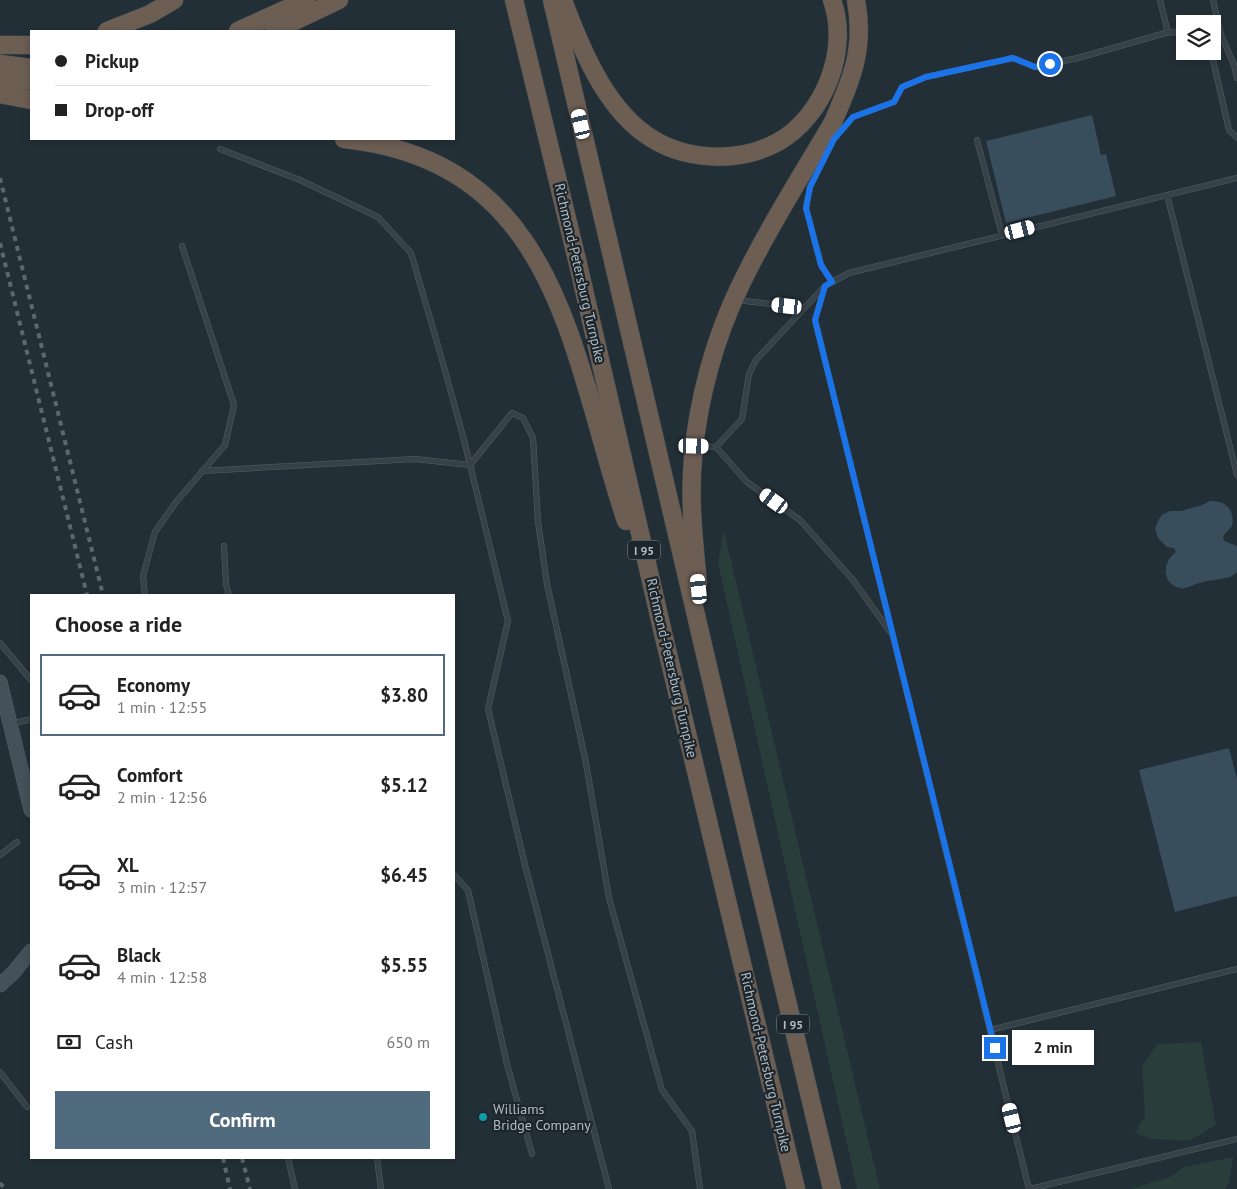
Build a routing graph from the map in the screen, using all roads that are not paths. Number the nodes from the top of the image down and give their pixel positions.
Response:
1 (174, 0) edge
2 (306, 0) edge
3 (339, 0) edge
4 (514, 0) edge
5 (552, 0) edge
6 (563, 0) edge
7 (832, 0) edge
8 (856, 0) edge
9 (1160, 0) edge
10 (1213, 0) edge
11 (1216, 15) edge
12 (110, 30) edge
13 (240, 30) edge
14 (276, 30) edge
15 (1168, 33) junction
16 (1176, 33) edge
17 (1221, 35) edge
18 (1, 45) edge
19 (30, 45) edge
20 (1213, 60) edge
21 (30, 68) edge
22 (4, 71) edge
23 (1237, 78) edge
24 (30, 81) edge
25 (1237, 138) edge
26 (351, 140) edge
27 (977, 140) dead end
28 (220, 149) dead end
29 (1237, 178) edge
30 (1167, 195) junction
31 (1002, 235) junction
32 (182, 246) dead end
33 (832, 282) junction
34 (825, 286) junction
35 (734, 300) junction
36 (805, 308) junction
37 (694, 446) junction
38 (716, 447) junction
39 (470, 465) junction
40 (202, 472) junction
41 (1237, 475) edge
42 (224, 546) dead end
43 (145, 594) edge
44 (229, 594) edge
45 (663, 633) junction
46 (893, 634) junction
47 (0, 643) edge
48 (30, 679) edge
49 (0, 682) edge
50 (714, 688) junction
51 (30, 719) edge
52 (11, 724) junction
53 (29, 793) edge
54 (17, 842) dead end
55 (0, 855) edge
56 (455, 876) edge
57 (30, 952) edge
58 (1237, 969) edge
59 (0, 985) edge
60 (990, 1030) junction
61 (0, 1072) edge
62 (27, 1107) dead end
63 (1237, 1139) edge
64 (532, 1154) dead end
65 (288, 1159) edge
66 (378, 1159) edge
67 (295, 1189) edge
68 (380, 1189) edge
69 (609, 1189) edge
70 (700, 1189) edge
71 (796, 1189) edge
72 (832, 1189) edge
73 (1029, 1189) edge

1 - 12 highway
2 - 13 highway
3 - 14 highway
4 - 45 highway, Richmond-Petersburg Turnpike / I 95
5 - 50 highway, I 95
6 - 7 highway
8 - 35 highway
9 - 15 lane
10 - 11 lane
15 - 16 lane
15 - 33 lane
17 - 23 lane
18 - 19 highway
20 - 25 lane
21 - 22 highway
22 - 24 highway
26 - 45 highway
27 - 31 lane
28 - 39 lane
29 - 30 lane
30 - 31 lane
30 - 41 lane
31 - 33 lane
32 - 40 lane
33 - 34 lane
34 - 36 lane
34 - 46 lane
35 - 36 lane
35 - 37 highway
36 - 38 lane
37 - 38 lane
37 - 50 highway
38 - 46 lane
39 - 40 lane
39 - 69 lane
39 - 70 lane
40 - 43 lane
42 - 44 lane
45 - 71 highway, Richmond-Petersburg Turnpike / I 95
46 - 60 lane
47 - 48 lane
49 - 52 street
50 - 72 highway, I 95
51 - 52 lane
52 - 53 street
54 - 55 lane
56 - 64 lane
57 - 59 street
58 - 60 lane
60 - 73 lane
61 - 62 lane
63 - 73 lane
65 - 67 lane
66 - 68 lane

